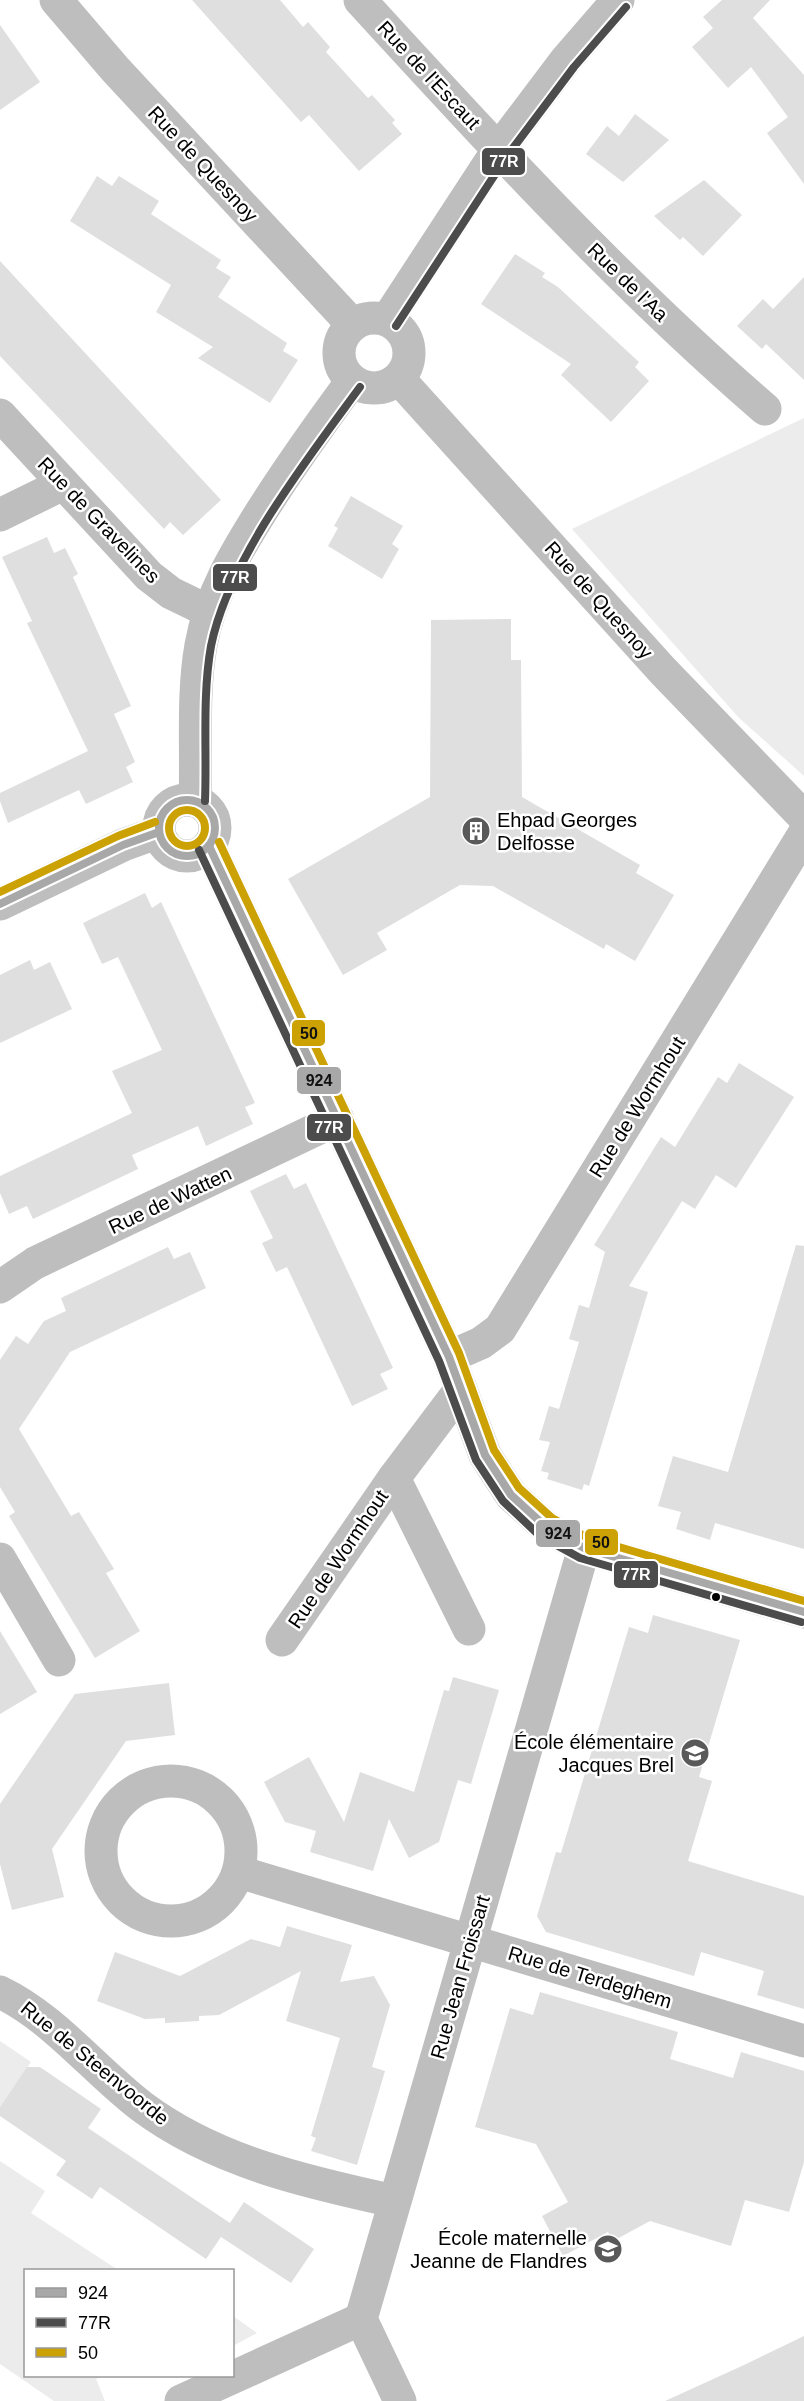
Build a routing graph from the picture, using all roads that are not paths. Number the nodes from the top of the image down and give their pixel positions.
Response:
1 (56, 0) edge
2 (360, 0) edge
3 (618, 0) edge
4 (498, 150) junction
5 (387, 320) junction
6 (353, 325) junction
7 (399, 379) junction
8 (352, 381) junction
9 (765, 409) dead end
10 (0, 415) edge
11 (63, 484) junction
12 (0, 515) edge
13 (208, 611) junction
14 (195, 801) junction
15 (804, 817) edge
16 (159, 832) junction
17 (804, 834) edge
18 (209, 846) junction
19 (0, 904) edge
20 (338, 1119) junction
21 (1, 1284) edge
22 (449, 1357) junction
23 (461, 1389) junction
24 (394, 1478) junction
25 (585, 1548) junction
26 (0, 1559) edge
27 (804, 1612) edge
28 (469, 1629) dead end
29 (282, 1640) dead end
30 (59, 1660) dead end
31 (239, 1872) junction
32 (471, 1942) junction
33 (0, 1992) edge
34 (804, 2041) edge
35 (394, 2201) junction
36 (361, 2319) junction
37 (234, 2377) edge
38 (234, 2377) edge
39 (181, 2401) edge
40 (400, 2401) edge

1 - 6 street, Rue de Quesnoy
2 - 4 street, Rue de l'Escaut
3 - 4 street
4 - 5 street
4 - 9 street, Rue de l'Aa
5 - 6 street
5 - 7 street
6 - 8 street
7 - 8 street
7 - 15 street, Rue de Quesnoy
8 - 13 street
10 - 11 street, Rue de Gravelines
11 - 12 street
11 - 13 street, Rue de Gravelines
13 - 14 street
14 - 16 street
14 - 18 street
16 - 18 street
16 - 19 street
17 - 22 street, Rue de Wormhout
18 - 20 street
20 - 21 street, Rue de Watten
20 - 22 street
22 - 23 street
23 - 24 street, Rue de Wormhout
23 - 25 street
24 - 28 street, Rue de Wormhout
24 - 29 street, Rue de Wormhout
25 - 27 street
25 - 32 street, Rue Jean Froissart
26 - 30 street
31 - 31 street
31 - 32 street, Rue de Terdeghem
32 - 34 street, Rue de Terdeghem
32 - 35 street, Rue Jean Froissart
33 - 35 street, Rue de Steenvoorde
35 - 36 street, Rue Jean Froissart
36 - 38 street
36 - 40 street
37 - 39 street

